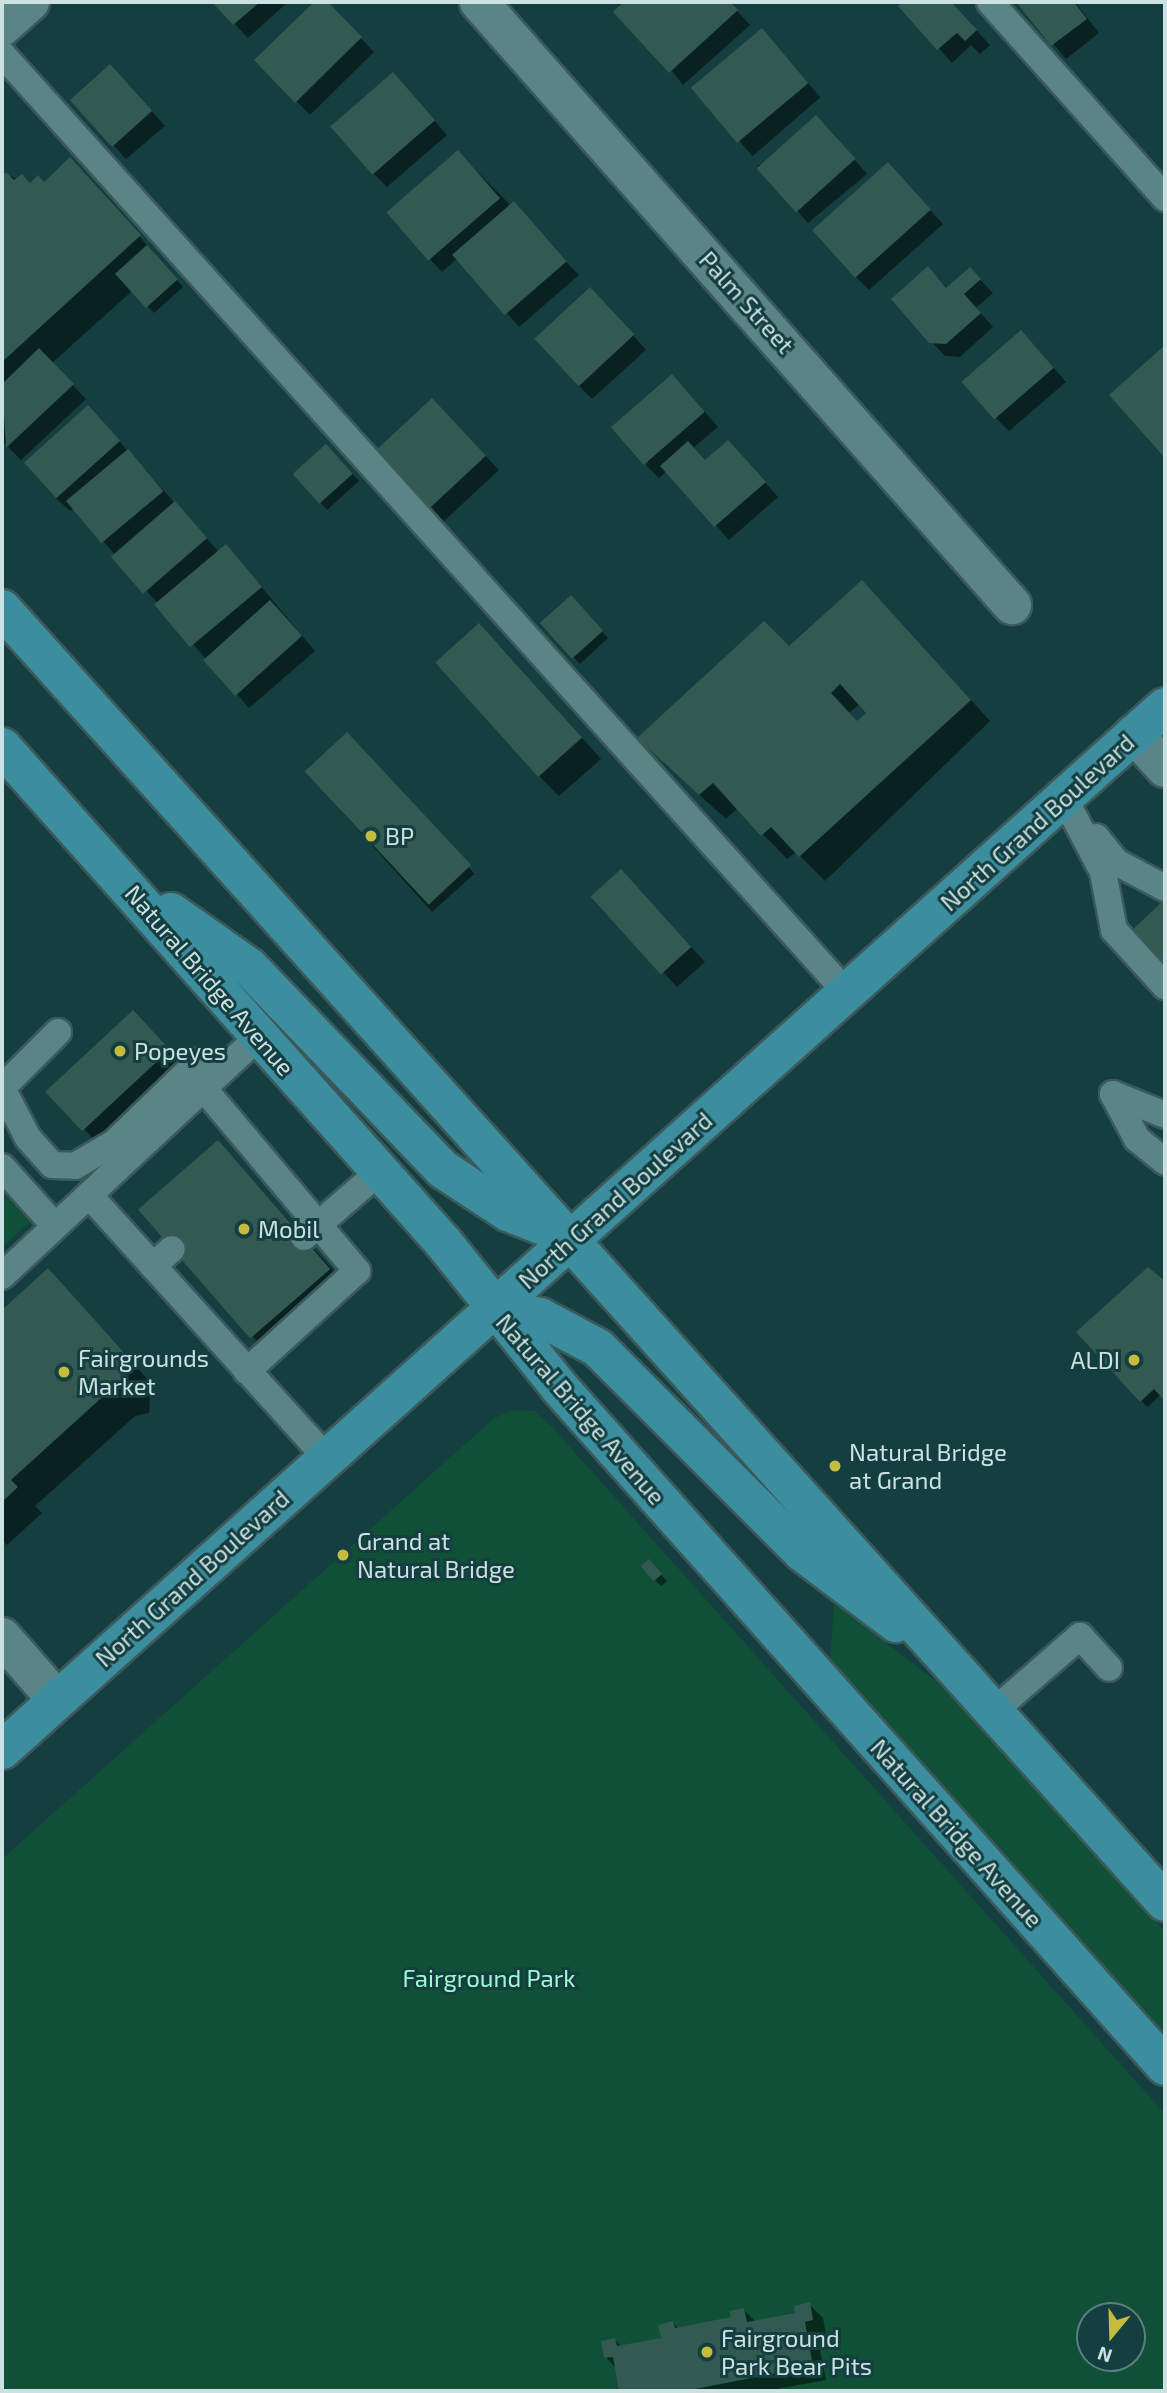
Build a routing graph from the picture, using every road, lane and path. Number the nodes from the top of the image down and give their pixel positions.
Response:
1 (30, 2) edge
2 (479, 2) edge
3 (990, 2) edge
4 (2, 27) edge
5 (2, 54) edge
6 (1165, 198) edge
7 (1012, 604) dead end
8 (2, 609) edge
9 (1165, 707) edge
10 (1134, 734) junction
11 (2, 747) edge
12 (1165, 768) edge
13 (1064, 798) junction
14 (115, 873) junction
15 (1165, 888) edge
16 (1165, 986) edge
17 (847, 993) junction
18 (58, 1032) dead end
19 (259, 1036) junction
20 (199, 1061) dead end
21 (204, 1089) junction
22 (1165, 1115) edge
23 (1165, 1162) edge
24 (2, 1167) edge
25 (379, 1172) junction
26 (89, 1195) junction
27 (55, 1226) junction
28 (311, 1231) junction
29 (573, 1238) junction
30 (2, 1276) edge
31 (494, 1308) junction
32 (247, 1371) junction
33 (326, 1457) junction
34 (2, 1637) edge
35 (955, 1665) junction
36 (1108, 1668) dead end
37 (57, 1700) junction
38 (995, 1710) junction
39 (2, 1750) edge
40 (1165, 1902) edge
41 (1165, 2066) edge

1 - 4 street
2 - 7 street, Palm Street
3 - 6 lane
5 - 17 lane
8 - 29 main road
9 - 10 main road, North Grand Boulevard
10 - 12 street
10 - 13 main road, North Grand Boulevard
11 - 14 main road, Natural Bridge Avenue
13 - 15 lane
13 - 16 lane
13 - 17 main road, North Grand Boulevard
14 - 19 main road, Natural Bridge Avenue
14 - 29 main road
17 - 29 main road, North Grand Boulevard
18 - 20 lane
19 - 21 lane
19 - 25 main road, Natural Bridge Avenue
21 - 26 lane
21 - 28 lane
22 - 23 lane
24 - 27 lane
25 - 28 lane
25 - 31 main road, Natural Bridge Avenue
26 - 27 lane
26 - 32 lane
27 - 30 lane
28 - 32 lane
29 - 31 main road, North Grand Boulevard
29 - 35 main road
31 - 33 main road, North Grand Boulevard
31 - 35 main road
31 - 41 main road, Natural Bridge Avenue
32 - 33 lane
33 - 37 main road, North Grand Boulevard
34 - 37 street
35 - 38 main road
36 - 38 lane
37 - 39 main road, North Grand Boulevard
38 - 40 main road

